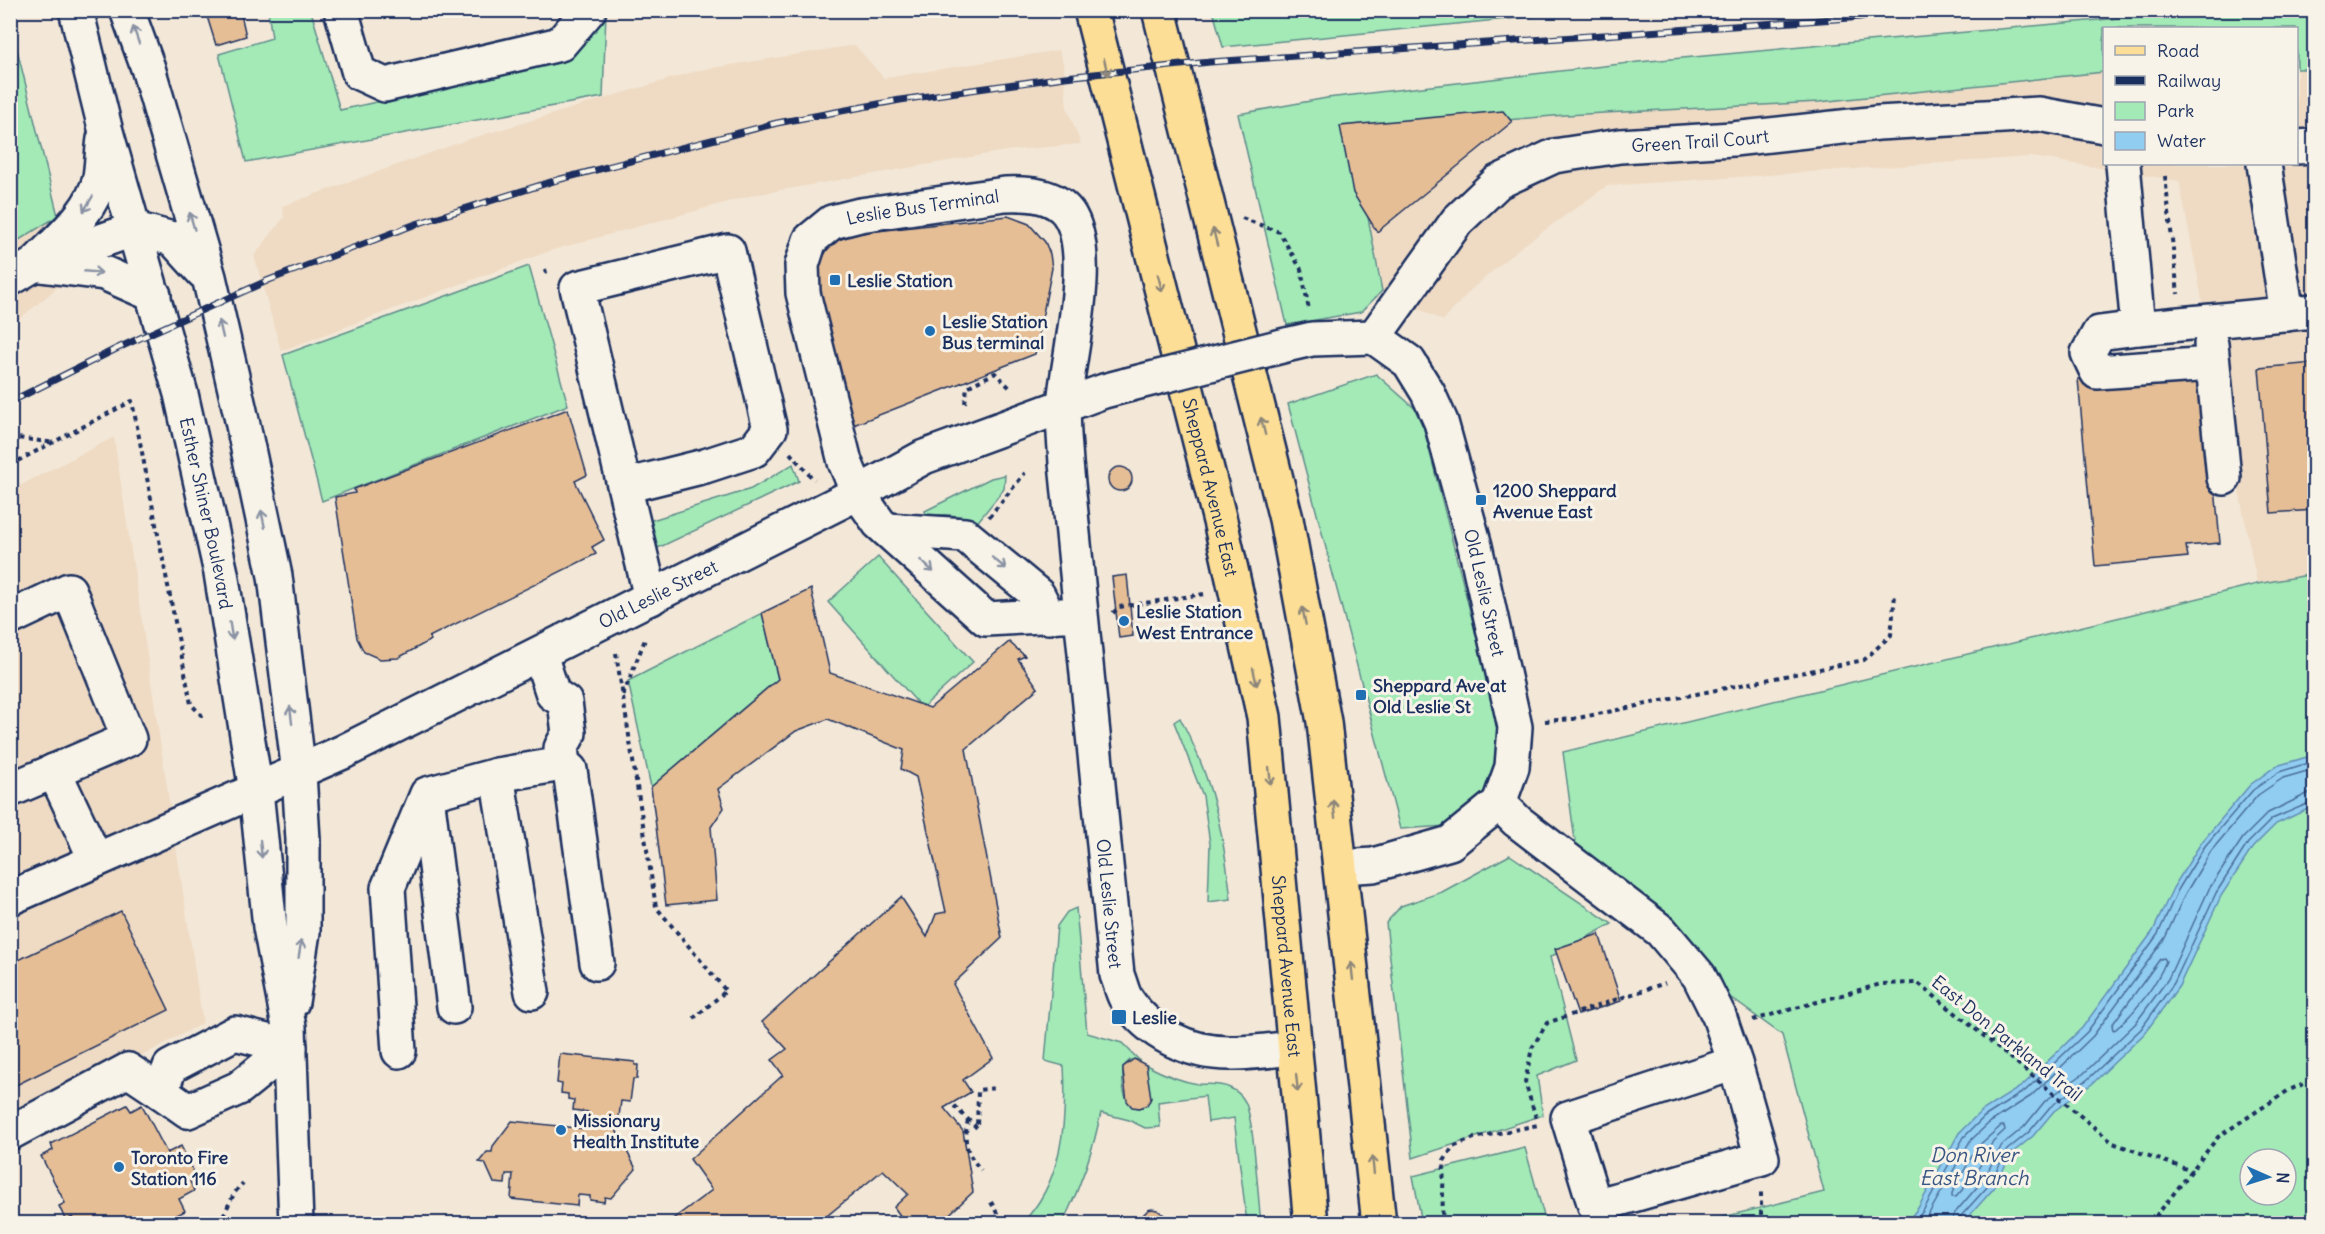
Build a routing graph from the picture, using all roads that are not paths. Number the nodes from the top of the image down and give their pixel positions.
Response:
1 (76, 10) edge
2 (127, 10) edge
3 (341, 10) edge
4 (589, 10) edge
5 (1091, 10) edge
6 (1159, 10) edge
7 (2103, 126) edge
8 (105, 128) junction
9 (2314, 146) edge
10 (2298, 147) edge
11 (2123, 165) edge
12 (2264, 165) edge
13 (135, 230) junction
14 (23, 271) edge
15 (208, 277) junction
16 (154, 295) junction
17 (2301, 312) edge
18 (2210, 321) junction
19 (2138, 328) junction
20 (1374, 337) junction
21 (2212, 364) junction
22 (1064, 406) junction
23 (2224, 478) dead end
24 (625, 486) junction
25 (858, 493) junction
26 (887, 530) junction
27 (651, 598) junction
28 (1081, 614) junction
29 (1049, 617) junction
30 (10, 618) edge
31 (540, 655) junction
32 (562, 756) junction
33 (54, 771) junction
34 (298, 773) junction
35 (497, 775) junction
36 (10, 790) edge
37 (256, 791) junction
38 (427, 794) junction
39 (1499, 803) junction
40 (96, 860) junction
41 (1341, 867) junction
42 (10, 898) edge
43 (597, 963) dead end
44 (532, 992) dead end
45 (454, 1007) dead end
46 (289, 1037) junction
47 (1293, 1048) junction
48 (399, 1052) dead end
49 (1735, 1063) junction
50 (161, 1092) junction
51 (10, 1133) edge
52 (296, 1224) edge
53 (1311, 1224) edge
54 (1379, 1224) edge

1 - 8 street, Esther Shiner Boulevard
15 -> 2 street, Esther Shiner Boulevard
3 - 4 street
5 -> 47 main road, Sheppard Avenue East
41 -> 6 main road
7 - 20 street, Green Trail Court
8 - 13 street, Esther Shiner Boulevard
8 -> 14 street
9 - 10 street
11 - 19 street
12 - 17 street
13 - 14 street
13 - 15 street
13 - 16 street, Esther Shiner Boulevard
14 -> 16 street
34 -> 15 street, Esther Shiner Boulevard
16 -> 37 street, Esther Shiner Boulevard
17 - 18 street
18 - 19 street
18 - 21 street
19 - 21 street
20 - 22 street, Old Leslie Street, bridge
20 - 39 street, Old Leslie Street
21 - 23 street
22 - 25 street, Old Leslie Street
22 - 25 street, Leslie Bus Terminal
22 - 28 street, Old Leslie Street
24 - 24 street
24 - 27 street
25 - 26 street, Leslie Bus Terminal
25 - 27 street, Old Leslie Street
26 -> 29 street, Leslie Bus Terminal
26 -> 29 street
27 - 31 street, Old Leslie Street
28 - 29 street, Leslie Bus Terminal
28 - 47 street, Old Leslie Street
30 - 33 street
31 - 32 street
31 - 34 street, Old Leslie Street
32 - 35 street
32 - 43 street
33 - 36 street
33 - 40 street
34 - 37 street, Old Leslie Street
46 -> 34 street, Esther Shiner Boulevard
35 - 38 street
35 - 44 street
37 - 40 street, Old Leslie Street
37 -> 46 street, Esther Shiner Boulevard
38 - 45 street
38 - 48 street
39 - 41 street
39 - 49 street
40 - 42 street, Old Leslie Street
54 -> 41 main road
46 - 50 street
46 - 50 street
46 - 52 street, Esther Shiner Boulevard
47 -> 53 main road, Sheppard Avenue East
49 - 49 street
50 - 51 street

